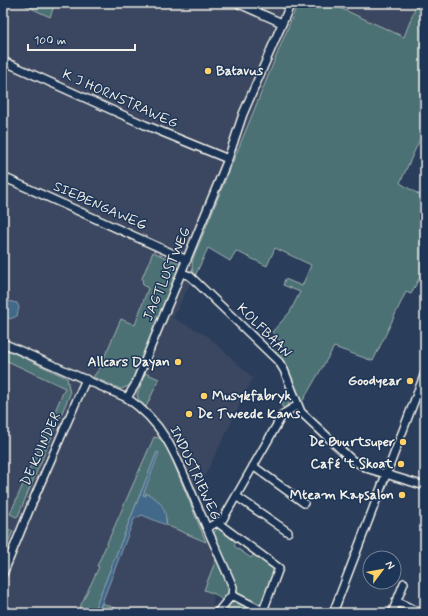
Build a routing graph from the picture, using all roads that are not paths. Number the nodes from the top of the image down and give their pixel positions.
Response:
1 (237, 3) edge
2 (291, 3) edge
3 (282, 23) junction
4 (3, 61) edge
5 (228, 159) junction
6 (3, 177) edge
7 (187, 260) junction
8 (182, 273) junction
9 (3, 343) edge
10 (425, 373) edge
11 (86, 379) junction
12 (127, 398) junction
13 (298, 405) junction
14 (253, 466) junction
15 (387, 474) junction
16 (425, 486) edge
17 (236, 496) junction
18 (304, 503) dead end
19 (218, 523) junction
20 (207, 528) junction
21 (288, 532) dead end
22 (3, 574) edge
23 (404, 583) dead end
24 (232, 595) junction
25 (396, 601) junction
26 (217, 613) edge
27 (333, 613) edge
28 (392, 613) edge
29 (420, 613) edge

1 - 3 street
2 - 3 street
3 - 5 street, JAGTLUSTWEG
4 - 5 street, K J HORNSTRAWEG
5 - 7 street, JAGTLUSTWEG
6 - 7 street, SIEBENGAWEG
7 - 8 street, JAGTLUSTWEG
8 - 12 street, JAGTLUSTWEG
8 - 13 street, KOLFBAAN
9 - 11 street, INDUSTRIEWEG
10 - 15 street
11 - 12 street, INDUSTRIEWEG
11 - 22 street, DE KUINDER
12 - 20 street, INDUSTRIEWEG
13 - 14 street
13 - 15 street, KOLFBAAN
14 - 17 street
14 - 18 street
15 - 16 street, KOLFBAAN
15 - 27 street
17 - 19 street
17 - 21 street
19 - 20 street
19 - 24 street
20 - 24 street, INDUSTRIEWEG
23 - 25 street
24 - 26 street
25 - 28 street
25 - 29 street

